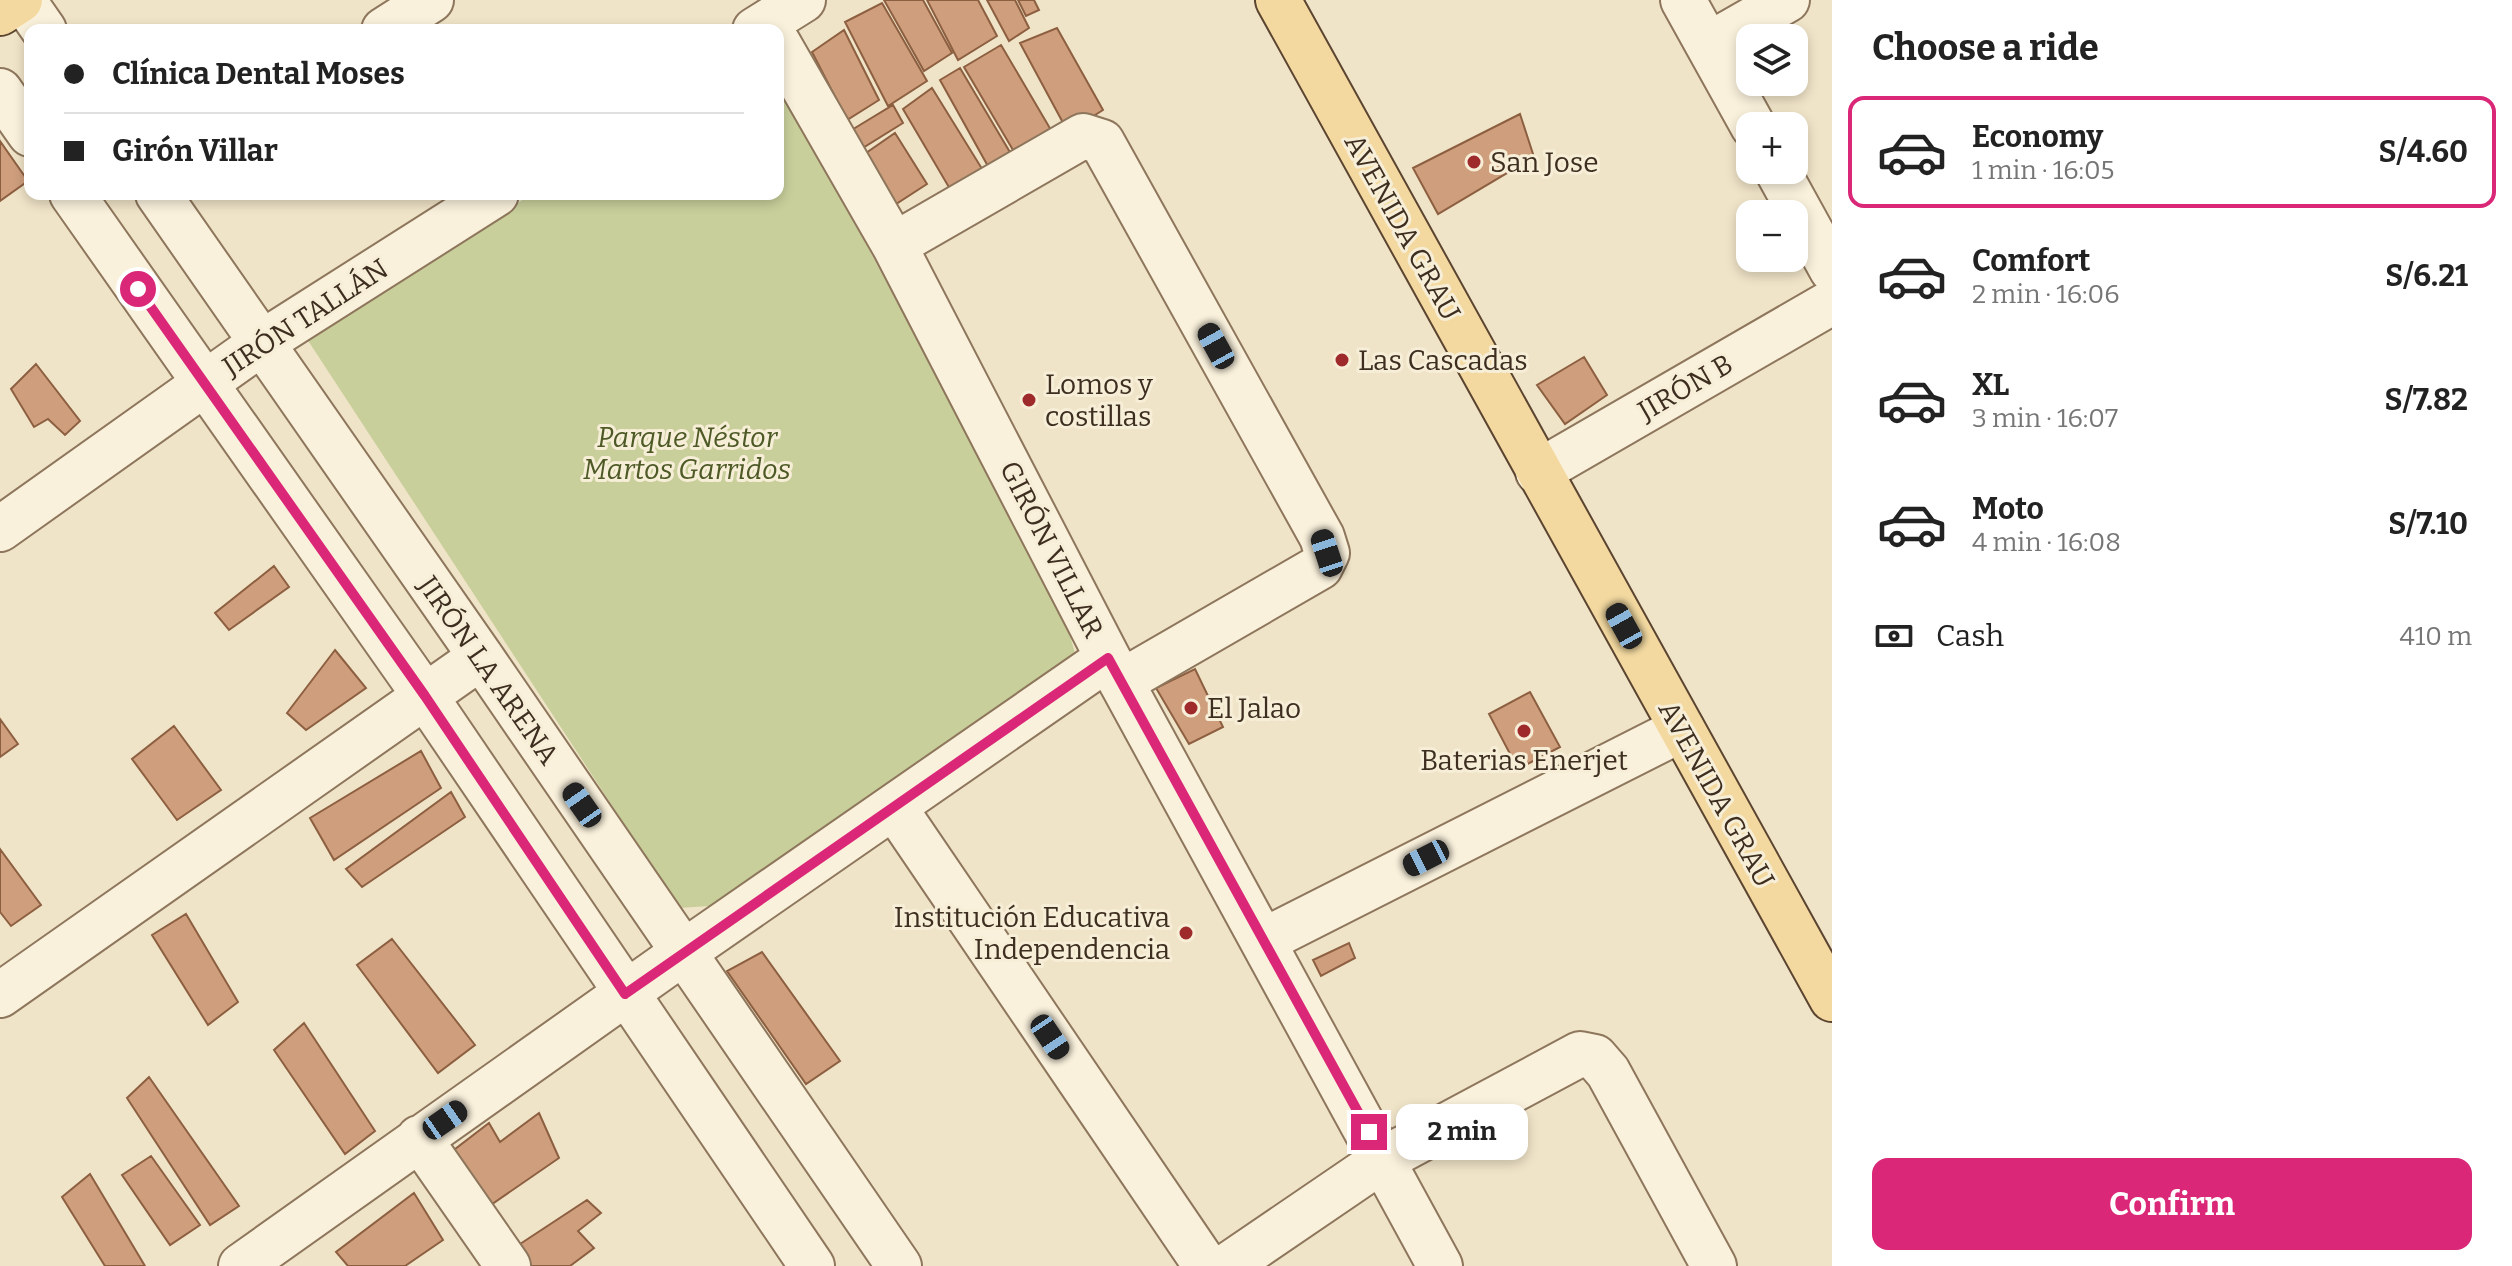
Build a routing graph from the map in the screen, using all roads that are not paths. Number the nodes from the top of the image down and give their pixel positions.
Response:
1 (22, 0) edge
2 (431, 0) edge
3 (803, 0) edge
4 (1278, 0) edge
5 (1683, 0) edge
6 (1787, 0) edge
7 (0, 13) edge
8 (40, 24) edge
9 (393, 24) edge
10 (775, 24) edge
11 (1708, 45) junction
12 (784, 60) edge
13 (0, 91) edge
14 (1745, 112) edge
15 (24, 125) edge
16 (1785, 184) edge
17 (76, 200) edge
18 (162, 200) edge
19 (487, 200) edge
20 (894, 245) junction
21 (1832, 270) edge
22 (1832, 302) edge
23 (263, 342) junction
24 (205, 384) junction
25 (1538, 472) junction
26 (0, 529) edge
27 (481, 657) junction
28 (1115, 670) junction
29 (425, 696) junction
30 (1682, 729) junction
31 (894, 807) junction
32 (1263, 941) junction
33 (684, 952) junction
34 (625, 994) junction
35 (0, 995) edge
36 (1832, 999) edge
37 (419, 1138) junction
38 (1384, 1159) junction
39 (250, 1263) edge
40 (508, 1266) edge
41 (812, 1266) edge
42 (899, 1266) edge
43 (1206, 1266) edge
44 (1227, 1266) edge
45 (1440, 1266) edge
46 (1714, 1266) edge

1 - 7 main road
1 - 8 street
2 - 9 street
3 - 10 street
4 - 25 main road, AVENIDA GRAU
5 - 11 street
6 - 11 street
11 - 14 street
12 - 20 street, GIRÓN VILLAR
13 - 15 street
16 - 21 street
17 - 24 street
18 - 23 street, JIRÓN LA ARENA
19 - 23 street, JIRÓN TALLÁN
20 - 28 street, GIRÓN VILLAR
20 - 28 street
22 - 25 street, JIRÓN B
23 - 24 street, JIRÓN TALLÁN
23 - 27 street, JIRÓN LA ARENA
24 - 26 street, JIRÓN TALLÁN
24 - 29 street
25 - 30 main road, AVENIDA GRAU
27 - 29 street
27 - 33 street, JIRÓN LA ARENA
28 - 31 street
28 - 32 street, GIRÓN VILLAR
29 - 34 street
29 - 35 street
30 - 32 street
30 - 36 main road, AVENIDA GRAU
31 - 33 street
31 - 43 street
32 - 38 street, GIRÓN VILLAR
33 - 34 street
33 - 42 street, JIRÓN LA ARENA
34 - 37 street
34 - 41 street
37 - 39 street
37 - 40 street
38 - 44 street
38 - 45 street, GIRÓN VILLAR
38 - 46 street

